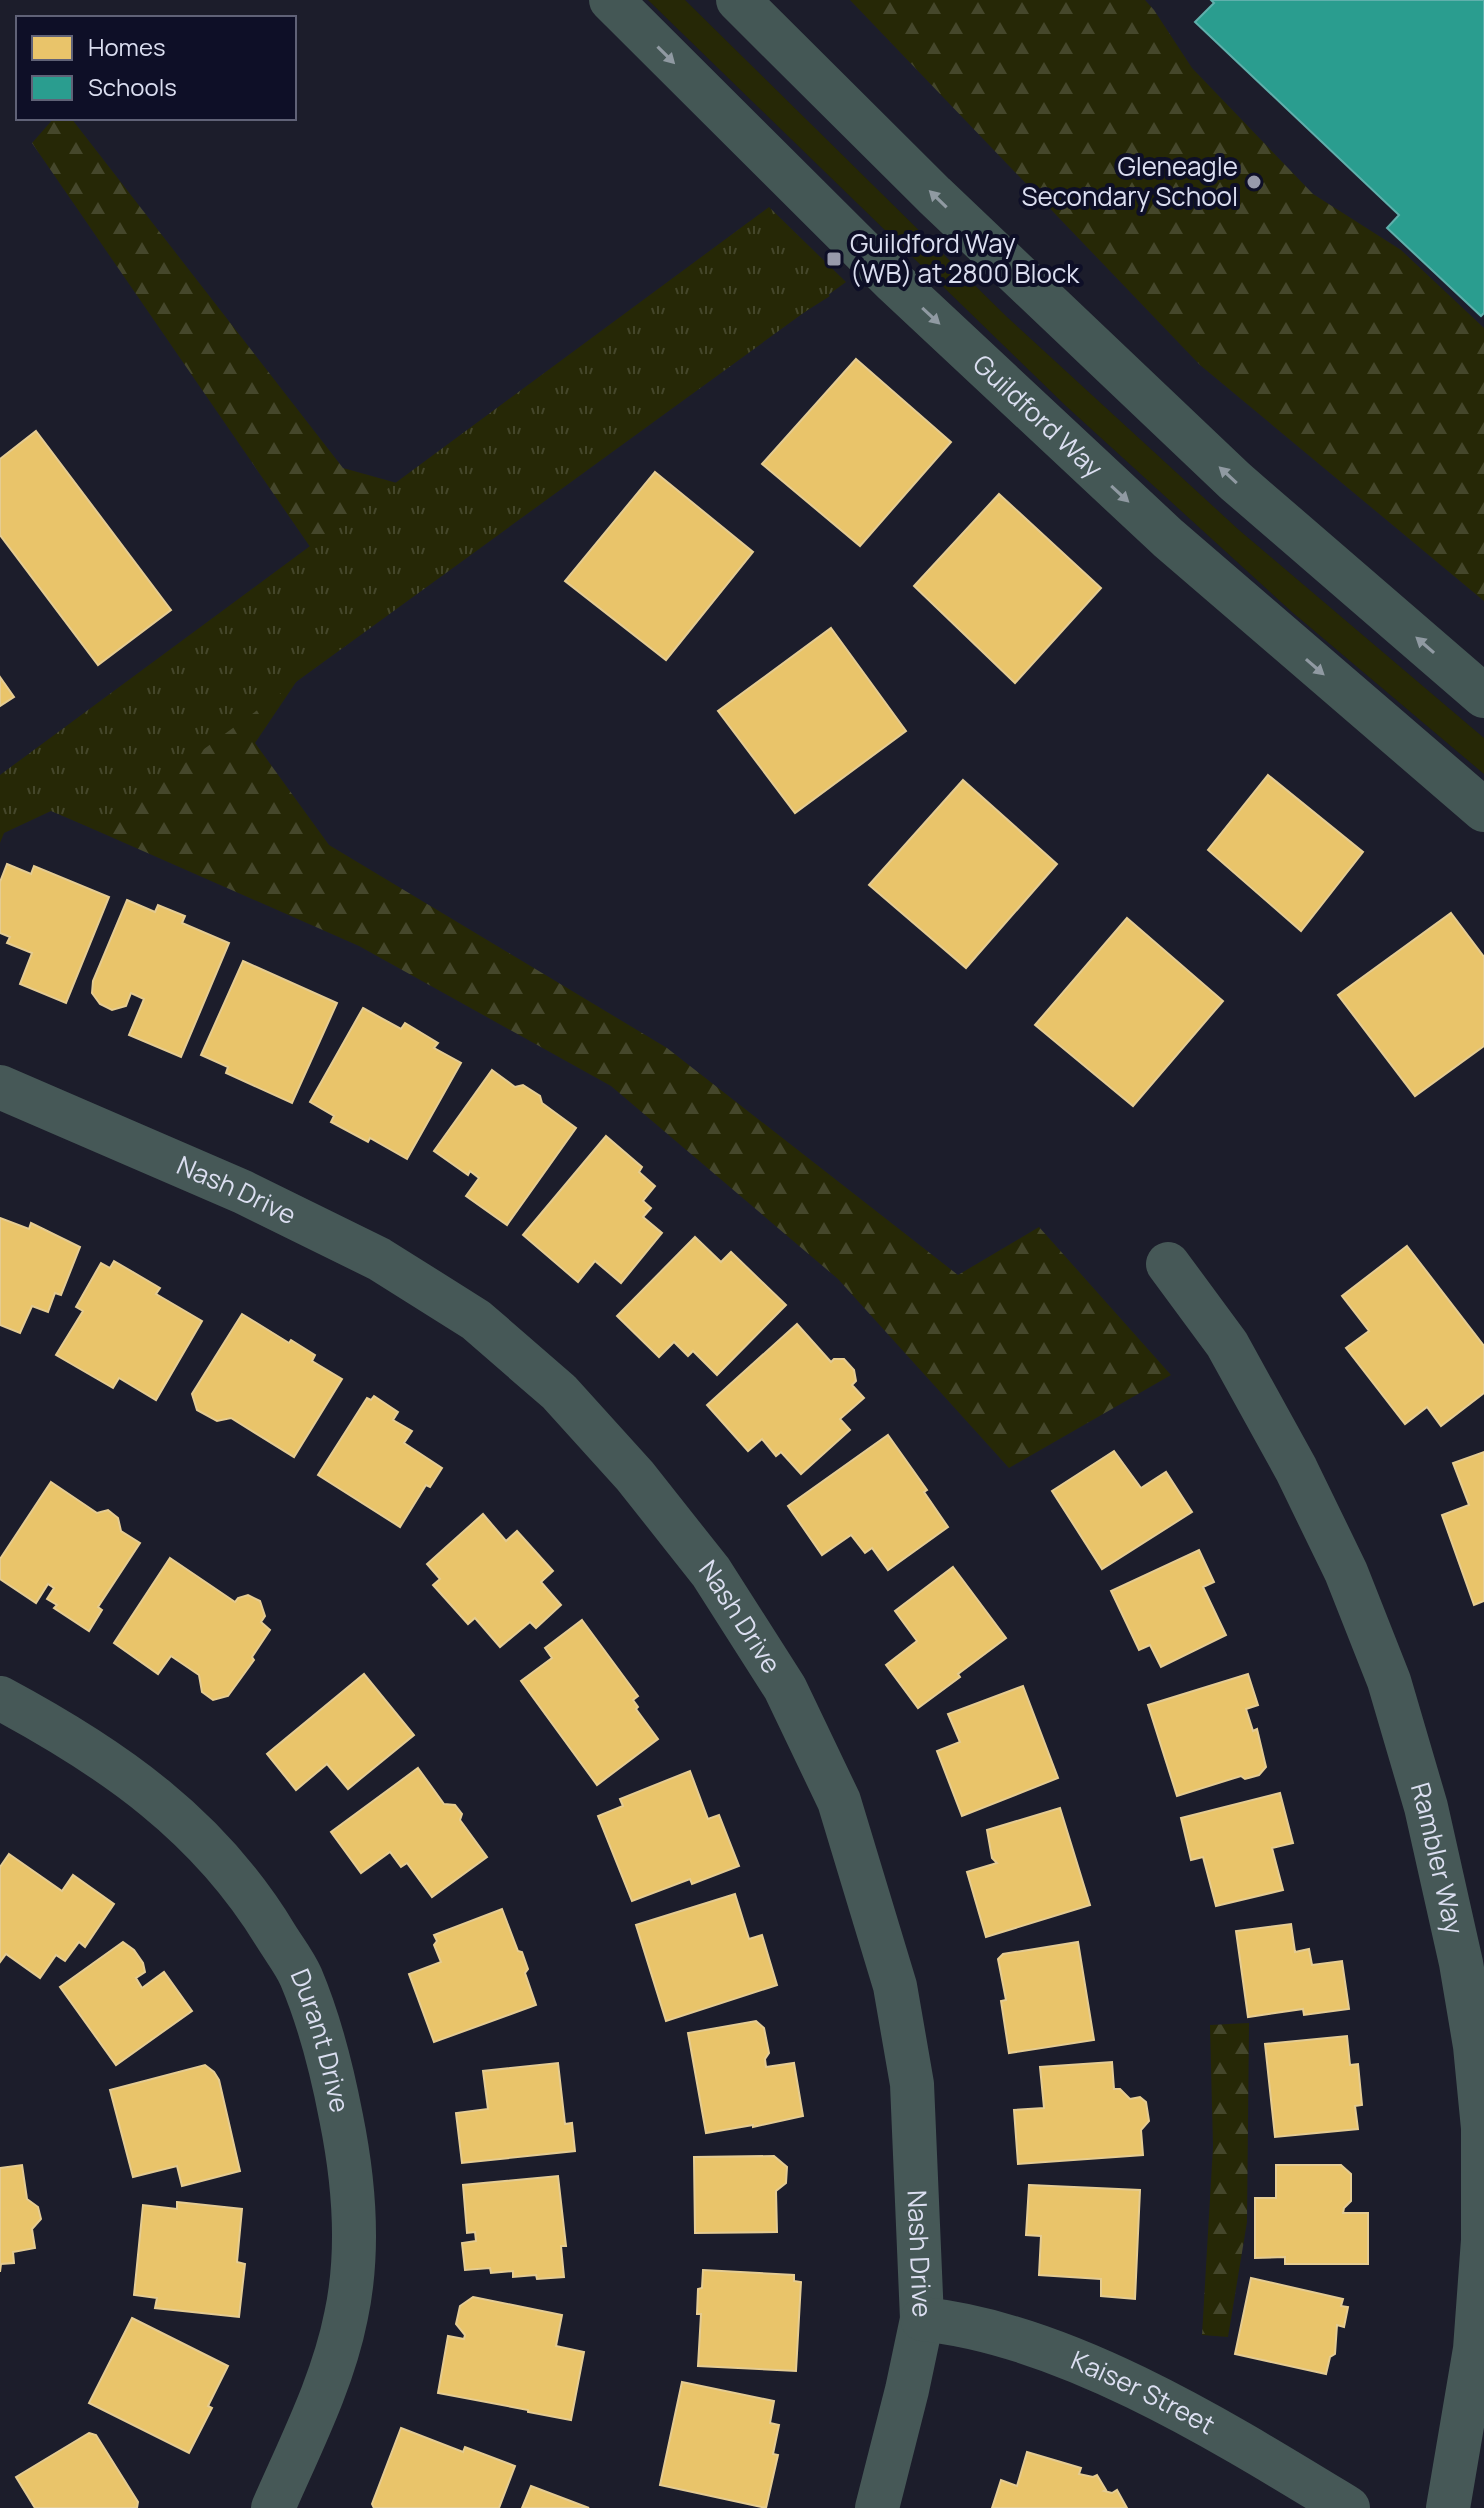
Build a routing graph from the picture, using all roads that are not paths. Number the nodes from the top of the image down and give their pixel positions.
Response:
1 (611, 0) edge
2 (738, 0) edge
3 (1484, 696) edge
4 (1484, 810) edge
5 (0, 1087) edge
6 (1168, 1264) dead end
7 (0, 1698) edge
8 (922, 2319) junction
9 (273, 2508) edge
10 (877, 2508) edge
11 (1348, 2508) edge
12 (1448, 2508) edge

1 -> 4 main road, Guildford Way
3 -> 2 main road
5 - 8 street, Nash Drive
6 - 12 street, Rambler Way
7 - 9 street, Durant Drive
8 - 10 street, Nash Drive
8 - 11 street, Kaiser Street

